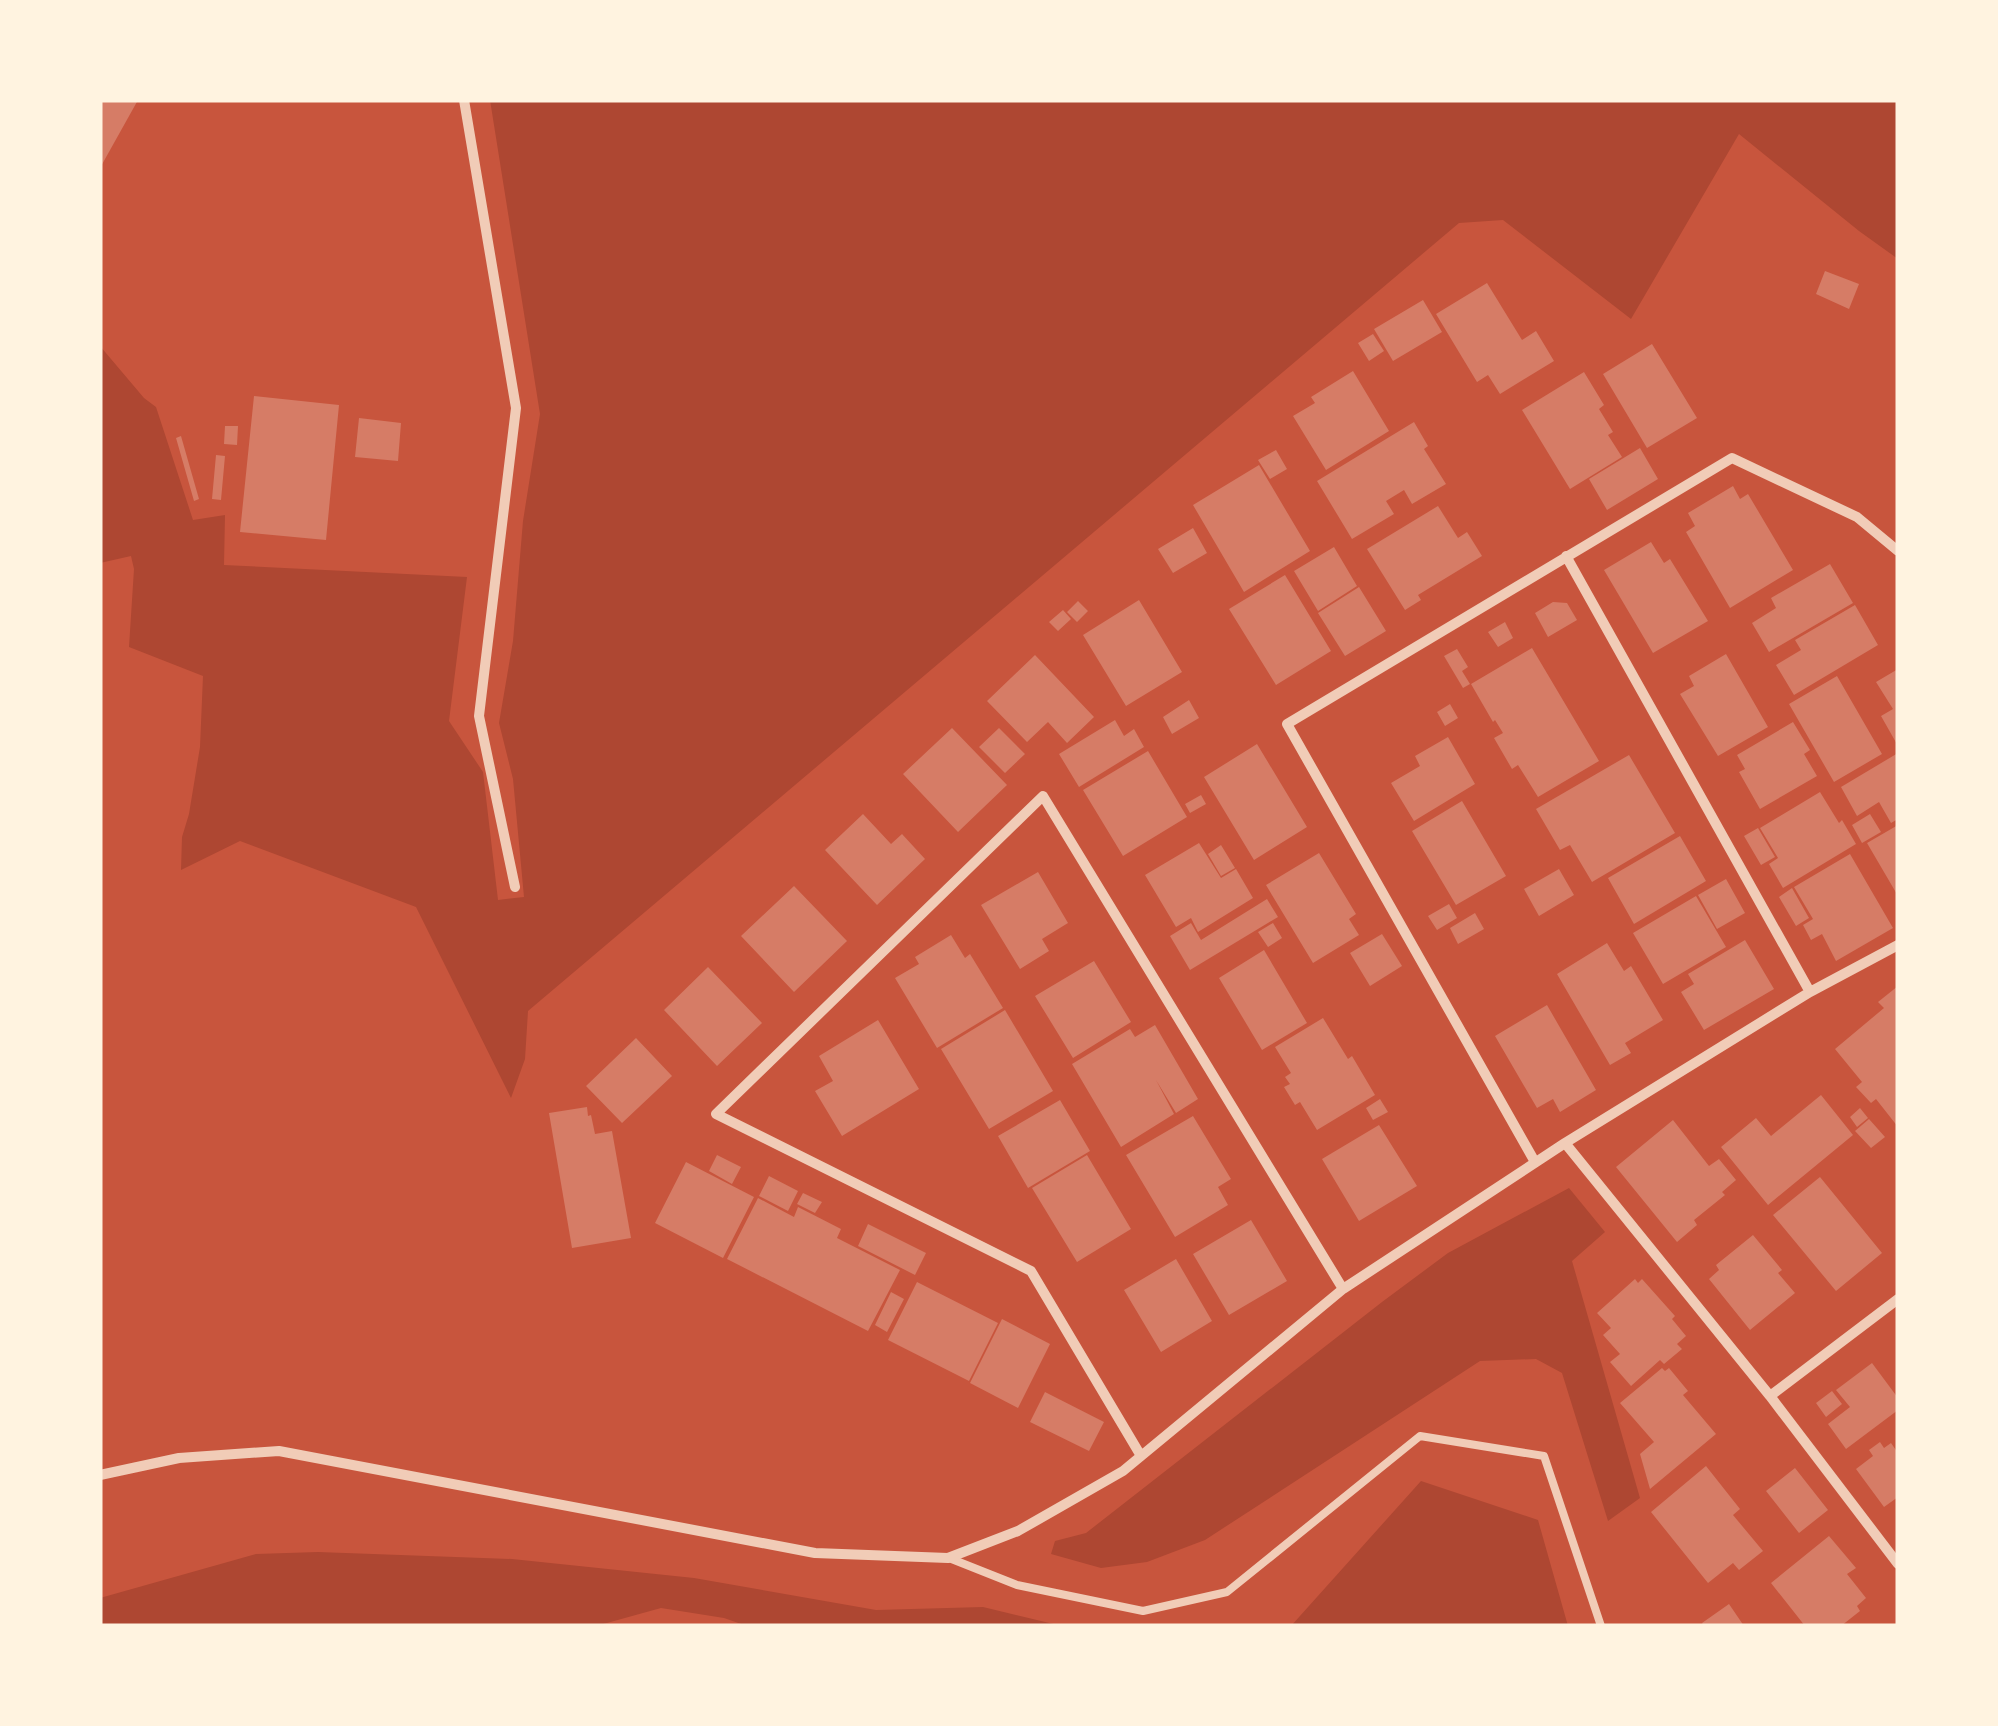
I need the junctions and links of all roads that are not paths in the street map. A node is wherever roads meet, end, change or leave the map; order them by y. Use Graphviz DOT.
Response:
graph roads {
  1 [pos="464,100"];
  2 [pos="1898,551"];
  3 [pos="1566,556"];
  4 [pos="514,887"];
  5 [pos="1898,945"];
  6 [pos="1810,992"];
  7 [pos="1565,1143"];
  8 [pos="1535,1162"];
  9 [pos="1342,1290"];
  10 [pos="1898,1299"];
  11 [pos="1770,1396"];
  12 [pos="1141,1456"];
  13 [pos="100,1474"];
  14 [pos="948,1558"];
  15 [pos="1898,1564"];
  16 [pos="1601,1626"];
  1 -- 4 [label="street"];
  2 -- 3 [label="street"];
  3 -- 6 [label="street"];
  3 -- 8 [label="street"];
  5 -- 6 [label="street"];
  6 -- 7 [label="street"];
  7 -- 8 [label="street"];
  7 -- 11 [label="street"];
  8 -- 9 [label="street"];
  9 -- 12 [label="street"];
  9 -- 12 [label="street"];
  10 -- 11 [label="street"];
  11 -- 15 [label="street"];
  12 -- 14 [label="street"];
  13 -- 14 [label="street"];
  14 -- 16 [label="lane"];
}
